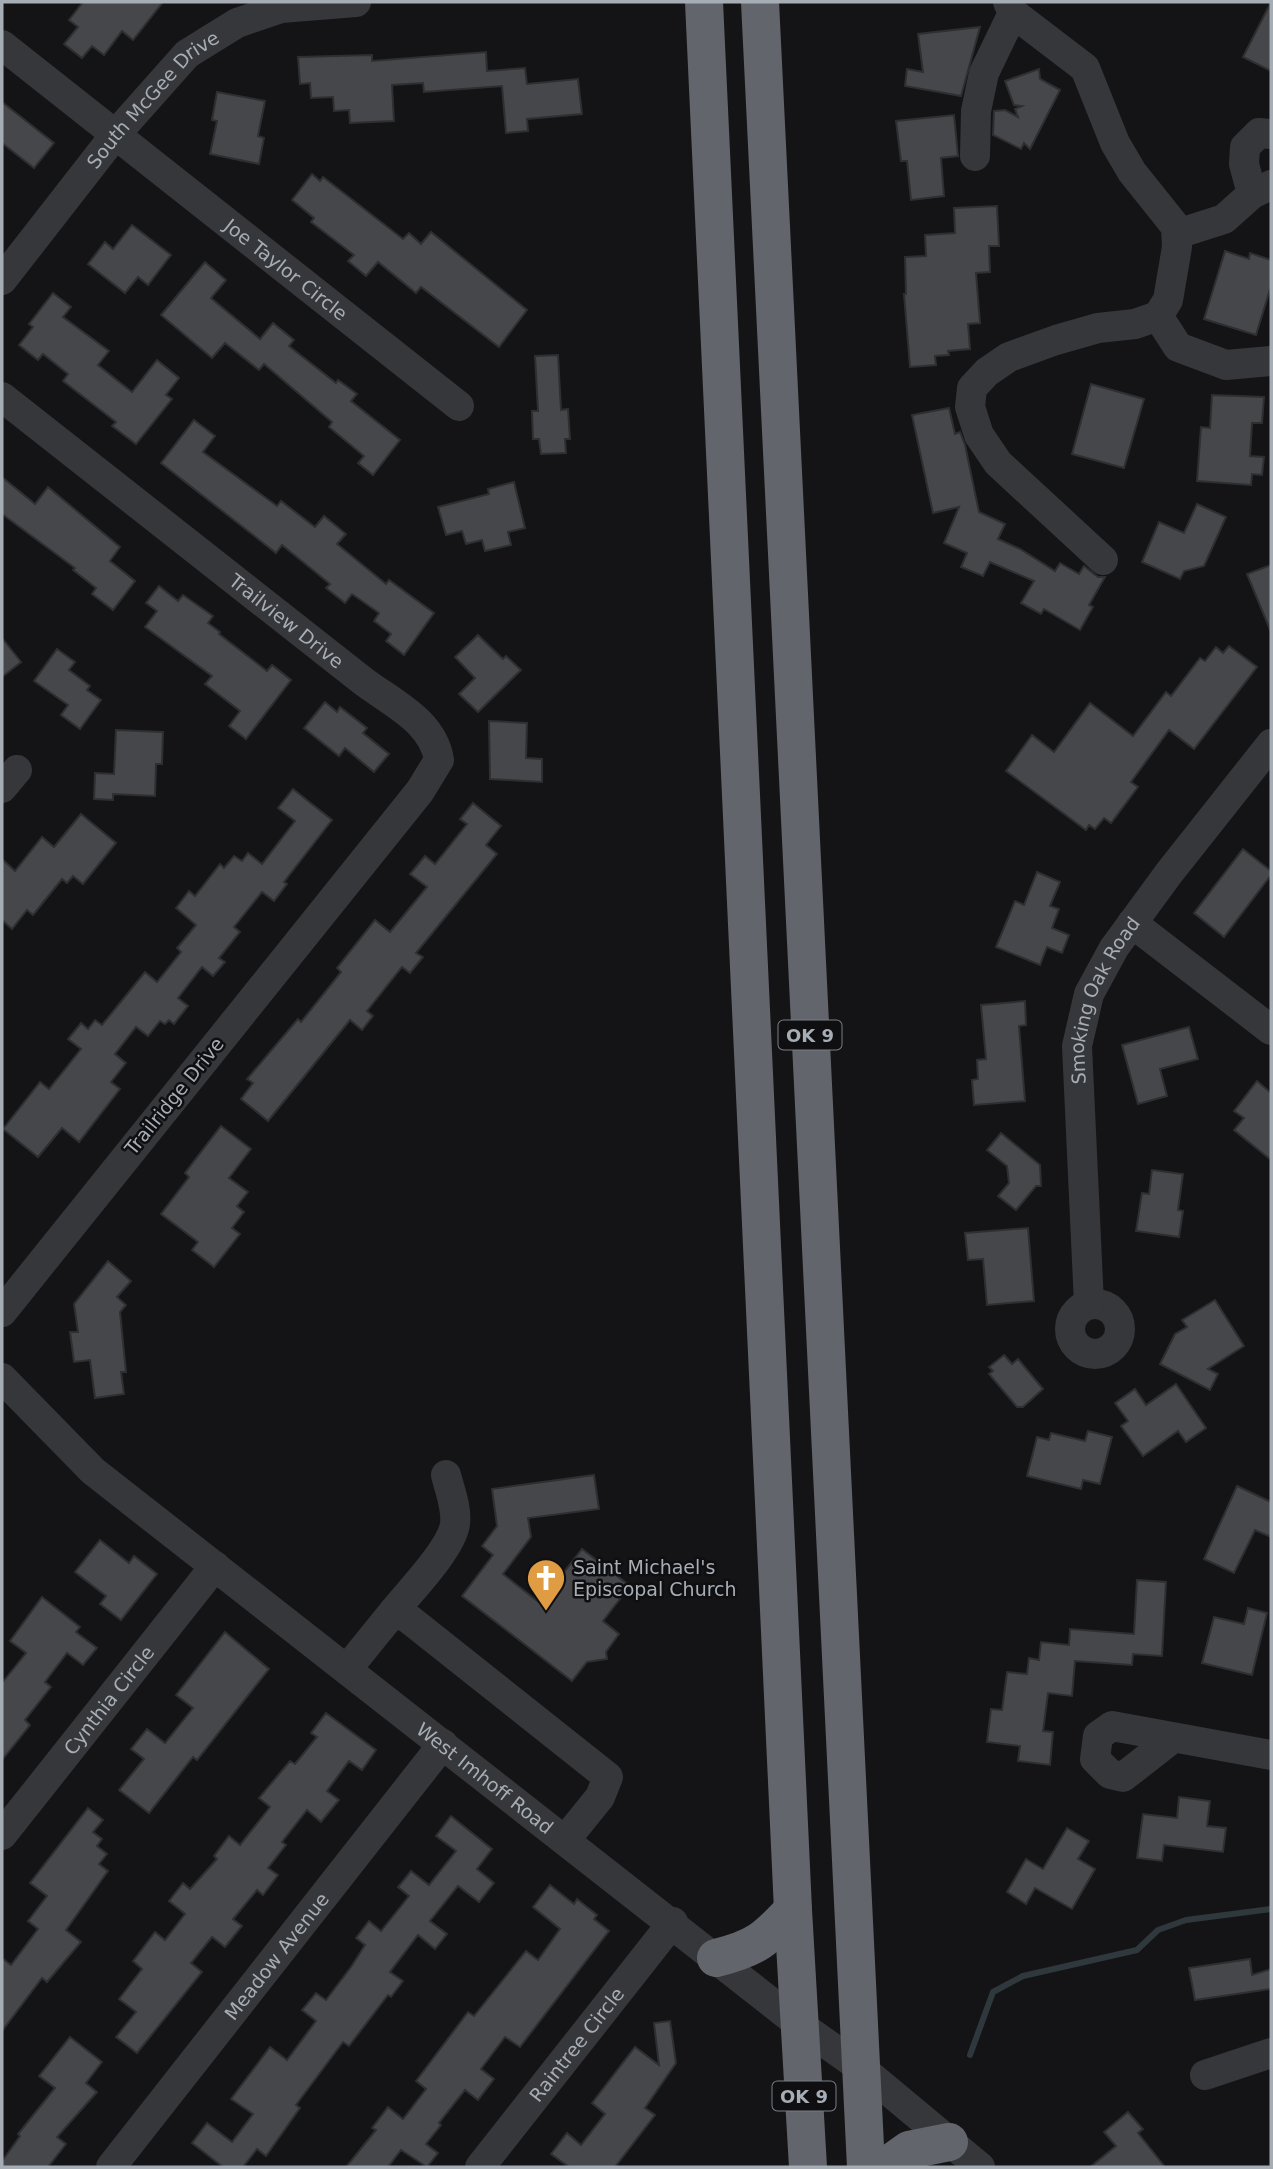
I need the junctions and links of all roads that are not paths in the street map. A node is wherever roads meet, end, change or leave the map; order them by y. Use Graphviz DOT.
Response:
graph roads {
  1 [pos="356,2"];
  2 [pos="704,2"];
  3 [pos="760,2"];
  4 [pos="1011,7"];
  5 [pos="2,45"];
  6 [pos="1271,134"];
  7 [pos="115,135"];
  8 [pos="975,156"];
  9 [pos="1262,190"];
  10 [pos="1177,234"];
  11 [pos="2,280"];
  12 [pos="1158,316"];
  13 [pos="1271,361"];
  14 [pos="2,397"];
  15 [pos="458,406"];
  16 [pos="1102,560"];
  17 [pos="1271,744"];
  18 [pos="346,880"];
  19 [pos="1132,923"];
  20 [pos="1271,1030"];
  21 [pos="1089,1304"];
  22 [pos="2,1312"];
  23 [pos="2,1378"];
  24 [pos="446,1475"];
  25 [pos="215,1566"];
  26 [pos="394,1611"];
  27 [pos="347,1669"];
  28 [pos="1173,1738"];
  29 [pos="443,1744"];
  30 [pos="1271,1755"];
  31 [pos="2,1835"];
  32 [pos="566,1839"];
  33 [pos="793,1910"];
  34 [pos="673,1922"];
  35 [pos="716,1958"];
  36 [pos="800,2025"];
  37 [pos="1271,2053"];
  38 [pos="861,2068"];
  39 [pos="1205,2075"];
  40 [pos="949,2142"];
  41 [pos="111,2167"];
  42 [pos="480,2167"];
  43 [pos="808,2167"];
  44 [pos="866,2167"];
  45 [pos="885,2167"];
  46 [pos="980,2167"];
  1 -- 7 [label="street, South McGee Drive"];
  2 -- 33 [label="highway, OK 9"];
  3 -- 38 [label="highway, OK 9"];
  4 -- 8 [label="street"];
  4 -- 10 [label="street"];
  5 -- 7 [label="street, Joe Taylor Circle"];
  6 -- 9 [label="street"];
  7 -- 11 [label="street, South McGee Drive"];
  7 -- 15 [label="street, Joe Taylor Circle"];
  9 -- 10 [label="street"];
  10 -- 12 [label="street"];
  12 -- 13 [label="street"];
  12 -- 16 [label="street"];
  14 -- 18 [label="street, Trailview Drive"];
  17 -- 19 [label="street, Smoking Oak Road"];
  18 -- 22 [label="street, Trailridge Drive"];
  19 -- 20 [label="street"];
  19 -- 21 [label="street, Smoking Oak Road"];
  23 -- 25 [label="street, West Imhoff Road"];
  24 -- 26 [label="street"];
  25 -- 27 [label="street, West Imhoff Road"];
  25 -- 31 [label="street, Cynthia Circle"];
  26 -- 27 [label="street"];
  26 -- 32 [label="street"];
  27 -- 29 [label="street, West Imhoff Road"];
  28 -- 30 [label="street"];
  29 -- 32 [label="street, West Imhoff Road"];
  29 -- 41 [label="street, Meadow Avenue"];
  32 -- 34 [label="street, West Imhoff Road"];
  33 -- 35 [label="highway"];
  33 -- 36 [label="highway, OK 9"];
  34 -- 35 [label="street, West Imhoff Road"];
  34 -- 42 [label="street, Raintree Circle"];
  35 -- 36 [label="street, West Imhoff Road"];
  36 -- 38 [label="street, West Imhoff Road"];
  36 -- 43 [label="highway, OK 9"];
  37 -- 39 [label="street"];
  38 -- 40 [label="street, West Imhoff Road"];
  38 -- 44 [label="highway, OK 9"];
  40 -- 45 [label="highway"];
  40 -- 46 [label="street, West Imhoff Road"];
}
